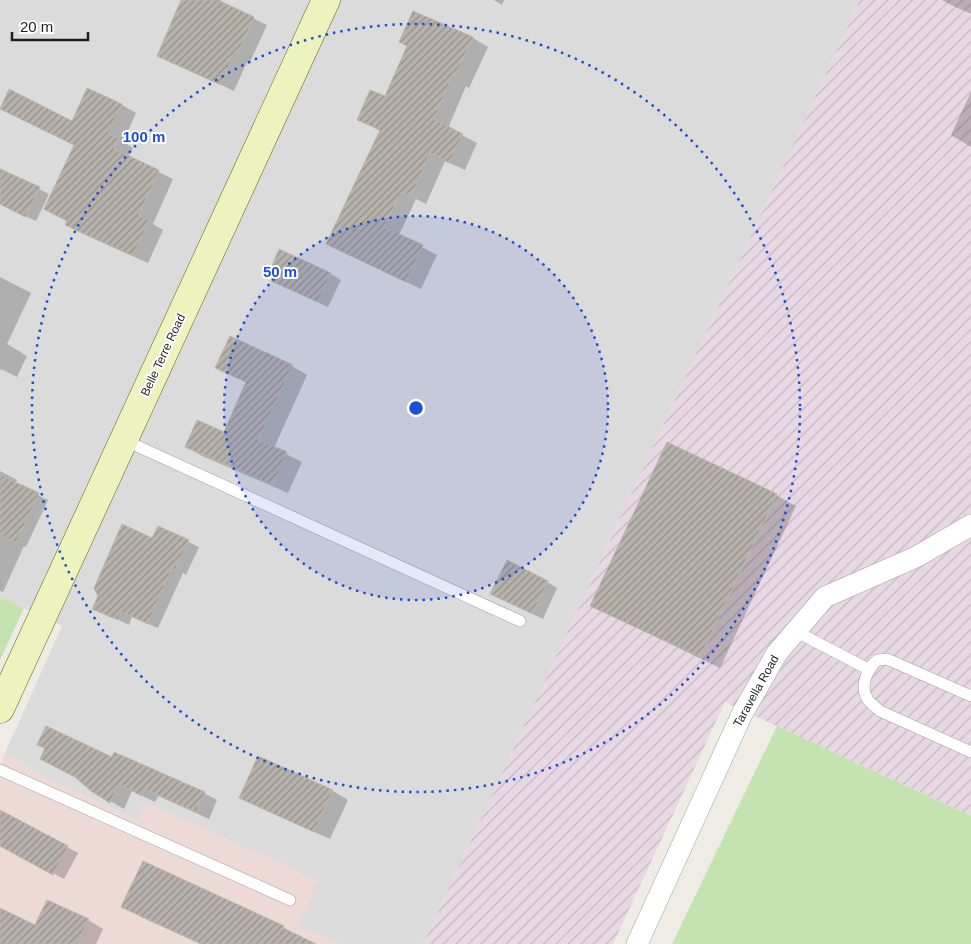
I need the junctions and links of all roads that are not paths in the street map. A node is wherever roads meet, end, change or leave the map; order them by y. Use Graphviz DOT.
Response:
graph roads {
  1 [pos="326,0"];
  2 [pos="124,440"];
  3 [pos="971,525"];
  4 [pos="520,621"];
  5 [pos="797,632"];
  6 [pos="868,669"];
  7 [pos="971,696"];
  8 [pos="0,709"];
  9 [pos="971,752"];
  10 [pos="0,770"];
  11 [pos="290,900"];
  12 [pos="637,944"];
  1 -- 2 [label="street, Belle Terre Road"];
  2 -- 4 [label="lane"];
  2 -- 8 [label="street, Belle Terre Road"];
  3 -- 5 [label="street, Taravella Road"];
  5 -- 6 [label="lane"];
  5 -- 12 [label="street, Taravella Road"];
  6 -- 7 [label="lane"];
  6 -- 9 [label="lane"];
  10 -- 11 [label="lane"];
}
